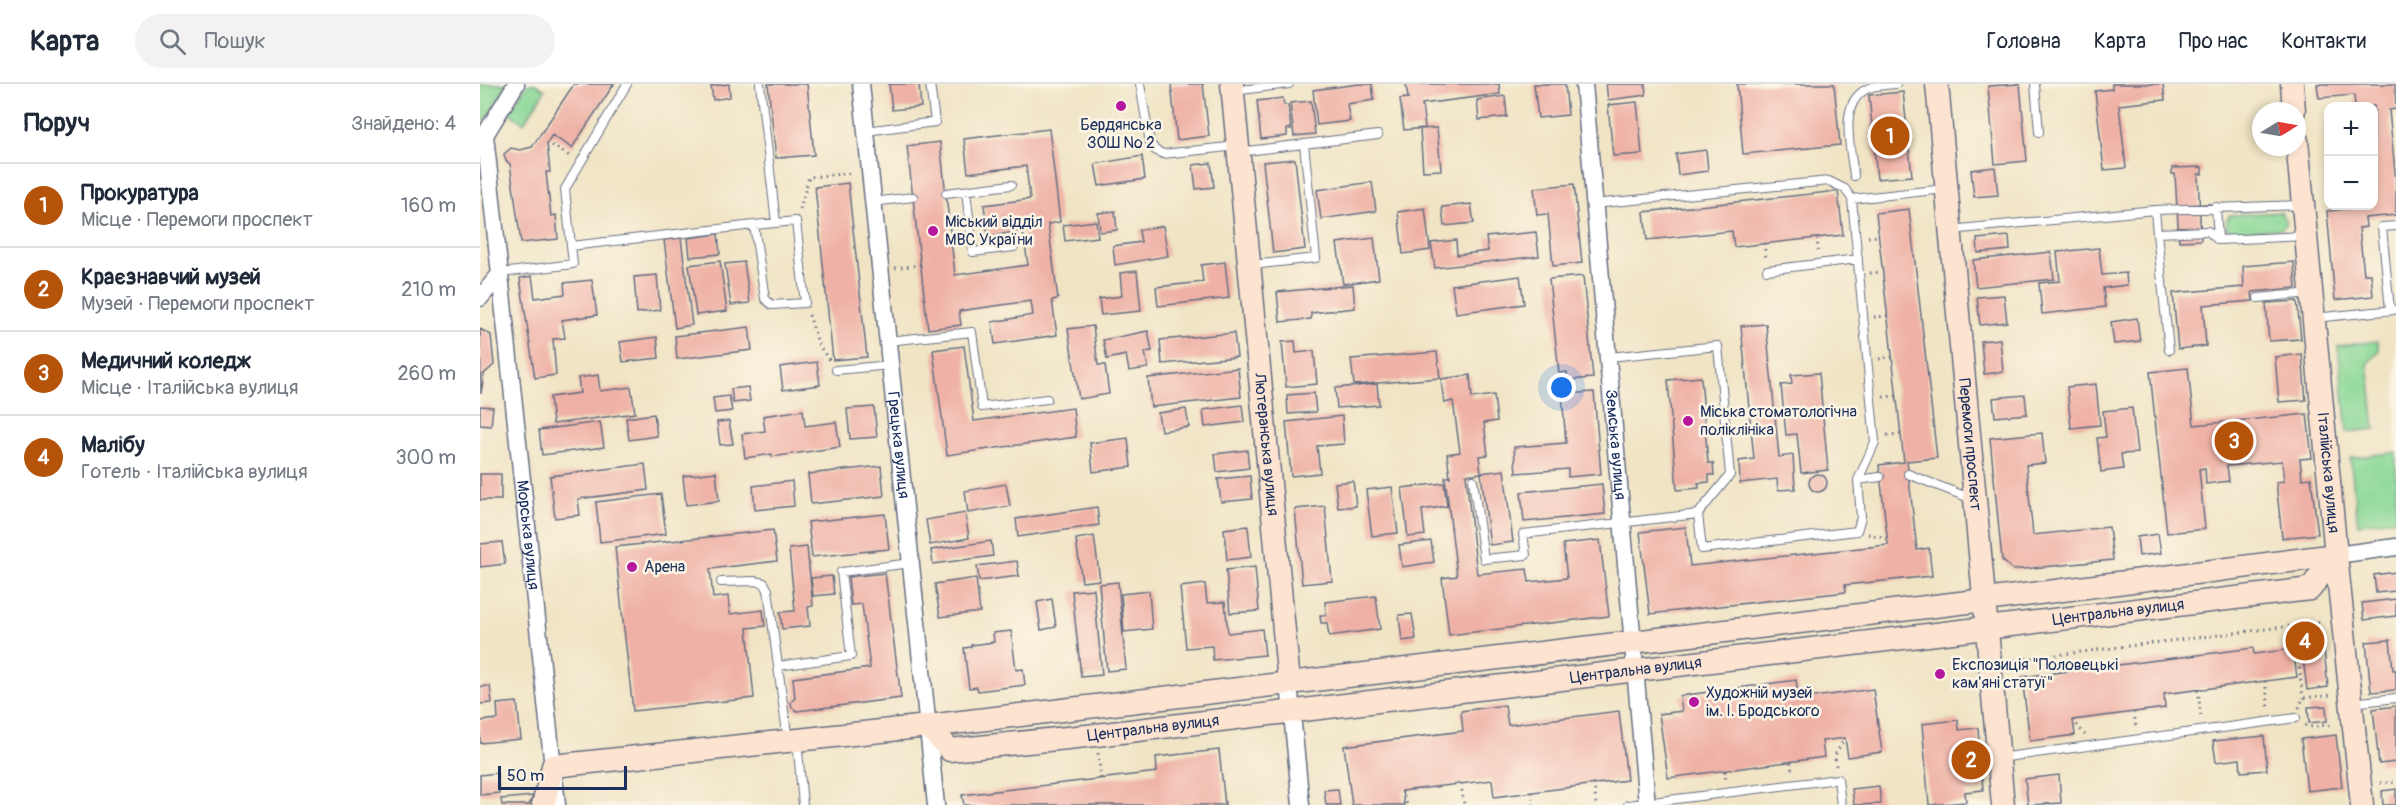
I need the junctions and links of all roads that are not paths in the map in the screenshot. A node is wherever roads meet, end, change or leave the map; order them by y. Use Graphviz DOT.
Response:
graph roads {
  1 [pos="516,84"];
  2 [pos="627,84"];
  3 [pos="760,84"];
  4 [pos="861,84"];
  5 [pos="930,84"];
  6 [pos="1140,84"];
  7 [pos="1289,84"];
  8 [pos="1584,84"];
  9 [pos="1896,84"];
  10 [pos="1937,84"];
  11 [pos="2035,84"];
  12 [pos="2292,84"];
  13 [pos="1232,87"];
  14 [pos="2293,102"];
  15 [pos="866,131"];
  16 [pos="2039,132"];
  17 [pos="1378,135"];
  18 [pos="1304,144"];
  19 [pos="1238,149"];
  20 [pos="2298,156"];
  21 [pos="1854,176"];
  22 [pos="1011,185"];
  23 [pos="1945,189"];
  24 [pos="966,191"];
  25 [pos="946,193"];
  26 [pos="912,197"];
  27 [pos="1852,199"];
  28 [pos="873,202"];
  29 [pos="1593,204"];
  30 [pos="2303,204"];
  31 [pos="2216,207"];
  32 [pos="2155,210"];
  33 [pos="776,223"];
  34 [pos="754,225"];
  35 [pos="2396,226"];
  36 [pos="1949,230"];
  37 [pos="2157,233"];
  38 [pos="2306,236"];
  39 [pos="2218,240"];
  40 [pos="571,246"];
  41 [pos="1014,247"];
  42 [pos="1858,259"];
  43 [pos="1249,265"];
  44 [pos="500,269"];
  45 [pos="1767,270"];
  46 [pos="2311,293"];
  47 [pos="480,298"];
  48 [pos="2258,298"];
  49 [pos="2393,310"];
  50 [pos="2314,318"];
  51 [pos="888,341"];
  52 [pos="2169,350"];
  53 [pos="1609,357"];
  54 [pos="891,365"];
  55 [pos="836,370"];
  56 [pos="1047,399"];
  57 [pos="1908,474"];
  58 [pos="1880,477"];
  59 [pos="1473,480"];
  60 [pos="1858,480"];
  61 [pos="1975,500"];
  62 [pos="1698,513"];
  63 [pos="1622,522"];
  64 [pos="2396,547"];
  65 [pos="2336,555"];
  66 [pos="911,563"];
  67 [pos="721,582"];
  68 [pos="1984,600"];
  69 [pos="1987,627"];
  70 [pos="1633,641"];
  71 [pos="778,666"];
  72 [pos="1636,669"];
  73 [pos="1288,683"];
  74 [pos="2396,698"];
  75 [pos="2352,706"];
  76 [pos="1291,710"];
  77 [pos="2296,718"];
  78 [pos="928,726"];
  79 [pos="793,740"];
  80 [pos="1999,758"];
  81 [pos="553,766"];
  82 [pos="1647,804"];
  83 [pos="543,805"];
  84 [pos="557,805"];
  85 [pos="803,805"];
  86 [pos="936,805"];
  87 [pos="1301,805"];
  88 [pos="1628,805"];
  89 [pos="1841,805"];
  90 [pos="2003,805"];
  91 [pos="2362,805"];
  1 -- 44 [label="street, Морська вулиця"];
  2 -- 40 [label="lane"];
  3 -- 33 [label="lane"];
  4 -- 15 [label="street, Грецька вулиця"];
  5 -- 15 [label="lane"];
  6 -- 19 [label="lane"];
  7 -- 13 [label="lane"];
  8 -- 29 [label="street, Земська вулиця"];
  9 -- 21 [label="lane"];
  10 -- 23 [label="main road, Перемоги проспект"];
  11 -- 16 [label="lane"];
  12 -- 14 [label="main road"];
  13 -- 19 [label="main road, Лютеранська вулиця"];
  15 -- 28 [label="street, Грецька вулиця"];
  17 -- 18 [label="lane"];
  18 -- 19 [label="lane"];
  18 -- 43 [label="lane"];
  19 -- 43 [label="main road, Лютеранська вулиця"];
  20 -- 30 [label="main road, Італійська вулиця"];
  22 -- 24 [label="lane"];
  23 -- 27 [label="lane"];
  23 -- 36 [label="main road, Перемоги проспект"];
  24 -- 25 [label="lane"];
  24 -- 41 [label="lane"];
  26 -- 28 [label="lane"];
  27 -- 29 [label="lane"];
  27 -- 42 [label="lane"];
  28 -- 51 [label="street, Грецька вулиця"];
  29 -- 53 [label="street, Земська вулиця"];
  30 -- 31 [label="lane"];
  30 -- 38 [label="main road, Італійська вулиця"];
  31 -- 32 [label="lane"];
  31 -- 39 [label="lane"];
  32 -- 36 [label="lane"];
  32 -- 37 [label="lane"];
  33 -- 34 [label="lane"];
  33 -- 34 [label="lane"];
  34 -- 40 [label="lane"];
  35 -- 49 [label="lane"];
  36 -- 61 [label="main road, Перемоги проспект"];
  37 -- 39 [label="lane"];
  37 -- 52 [label="lane"];
  38 -- 39 [label="lane"];
  38 -- 46 [label="main road, Італійська вулиця"];
  40 -- 44 [label="lane"];
  42 -- 45 [label="lane"];
  42 -- 60 [label="lane"];
  43 -- 73 [label="main road, Лютеранська вулиця"];
  44 -- 47 [label="street"];
  44 -- 81 [label="street, Морська вулиця"];
  46 -- 48 [label="lane"];
  46 -- 50 [label="main road, Італійська вулиця"];
  49 -- 50 [label="lane"];
  50 -- 65 [label="main road, Італійська вулиця"];
  51 -- 54 [label="street, Грецька вулиця"];
  51 -- 56 [label="lane"];
  53 -- 62 [label="lane"];
  53 -- 63 [label="street, Земська вулиця"];
  54 -- 55 [label="lane"];
  54 -- 66 [label="street, Грецька вулиця"];
  57 -- 61 [label="lane"];
  58 -- 60 [label="lane"];
  59 -- 63 [label="lane"];
  60 -- 62 [label="lane"];
  61 -- 68 [label="main road, Перемоги проспект"];
  62 -- 63 [label="lane"];
  63 -- 70 [label="street, Земська вулиця"];
  64 -- 65 [label="street, Центральна вулиця"];
  65 -- 68 [label="main road, Центральна вулиця"];
  65 -- 69 [label="main road, Центральна вулиця"];
  65 -- 75 [label="main road, Італійська вулиця"];
  66 -- 71 [label="lane"];
  66 -- 78 [label="street, Грецька вулиця"];
  67 -- 71 [label="lane"];
  68 -- 69 [label="main road, Перемоги проспект"];
  68 -- 70 [label="main road, Центральна вулиця"];
  69 -- 72 [label="main road, Центральна вулиця"];
  69 -- 80 [label="main road, Перемоги проспект"];
  70 -- 72 [label="street, Земська вулиця"];
  70 -- 73 [label="main road, Центральна вулиця"];
  71 -- 79 [label="lane"];
  72 -- 76 [label="main road, Центральна вулиця"];
  72 -- 82 [label="street, Земська вулиця"];
  73 -- 76 [label="street, Лютеранська вулиця"];
  73 -- 78 [label="main road, Центральна вулиця"];
  74 -- 75 [label="lane"];
  75 -- 91 [label="main road, Італійська вулиця"];
  76 -- 78 [label="main road, Центральна вулиця"];
  76 -- 87 [label="street, Лютеранська вулиця"];
  77 -- 80 [label="lane"];
  78 -- 79 [label="main road, Центральна вулиця"];
  78 -- 86 [label="street, Грецька вулиця"];
  79 -- 81 [label="main road, Центральна вулиця"];
  79 -- 85 [label="lane"];
  80 -- 90 [label="main road, Перемоги проспект"];
  81 -- 83 [label="main road"];
  81 -- 84 [label="street, Морська вулиця"];
  82 -- 88 [label="lane"];
  82 -- 89 [label="lane"];
}
